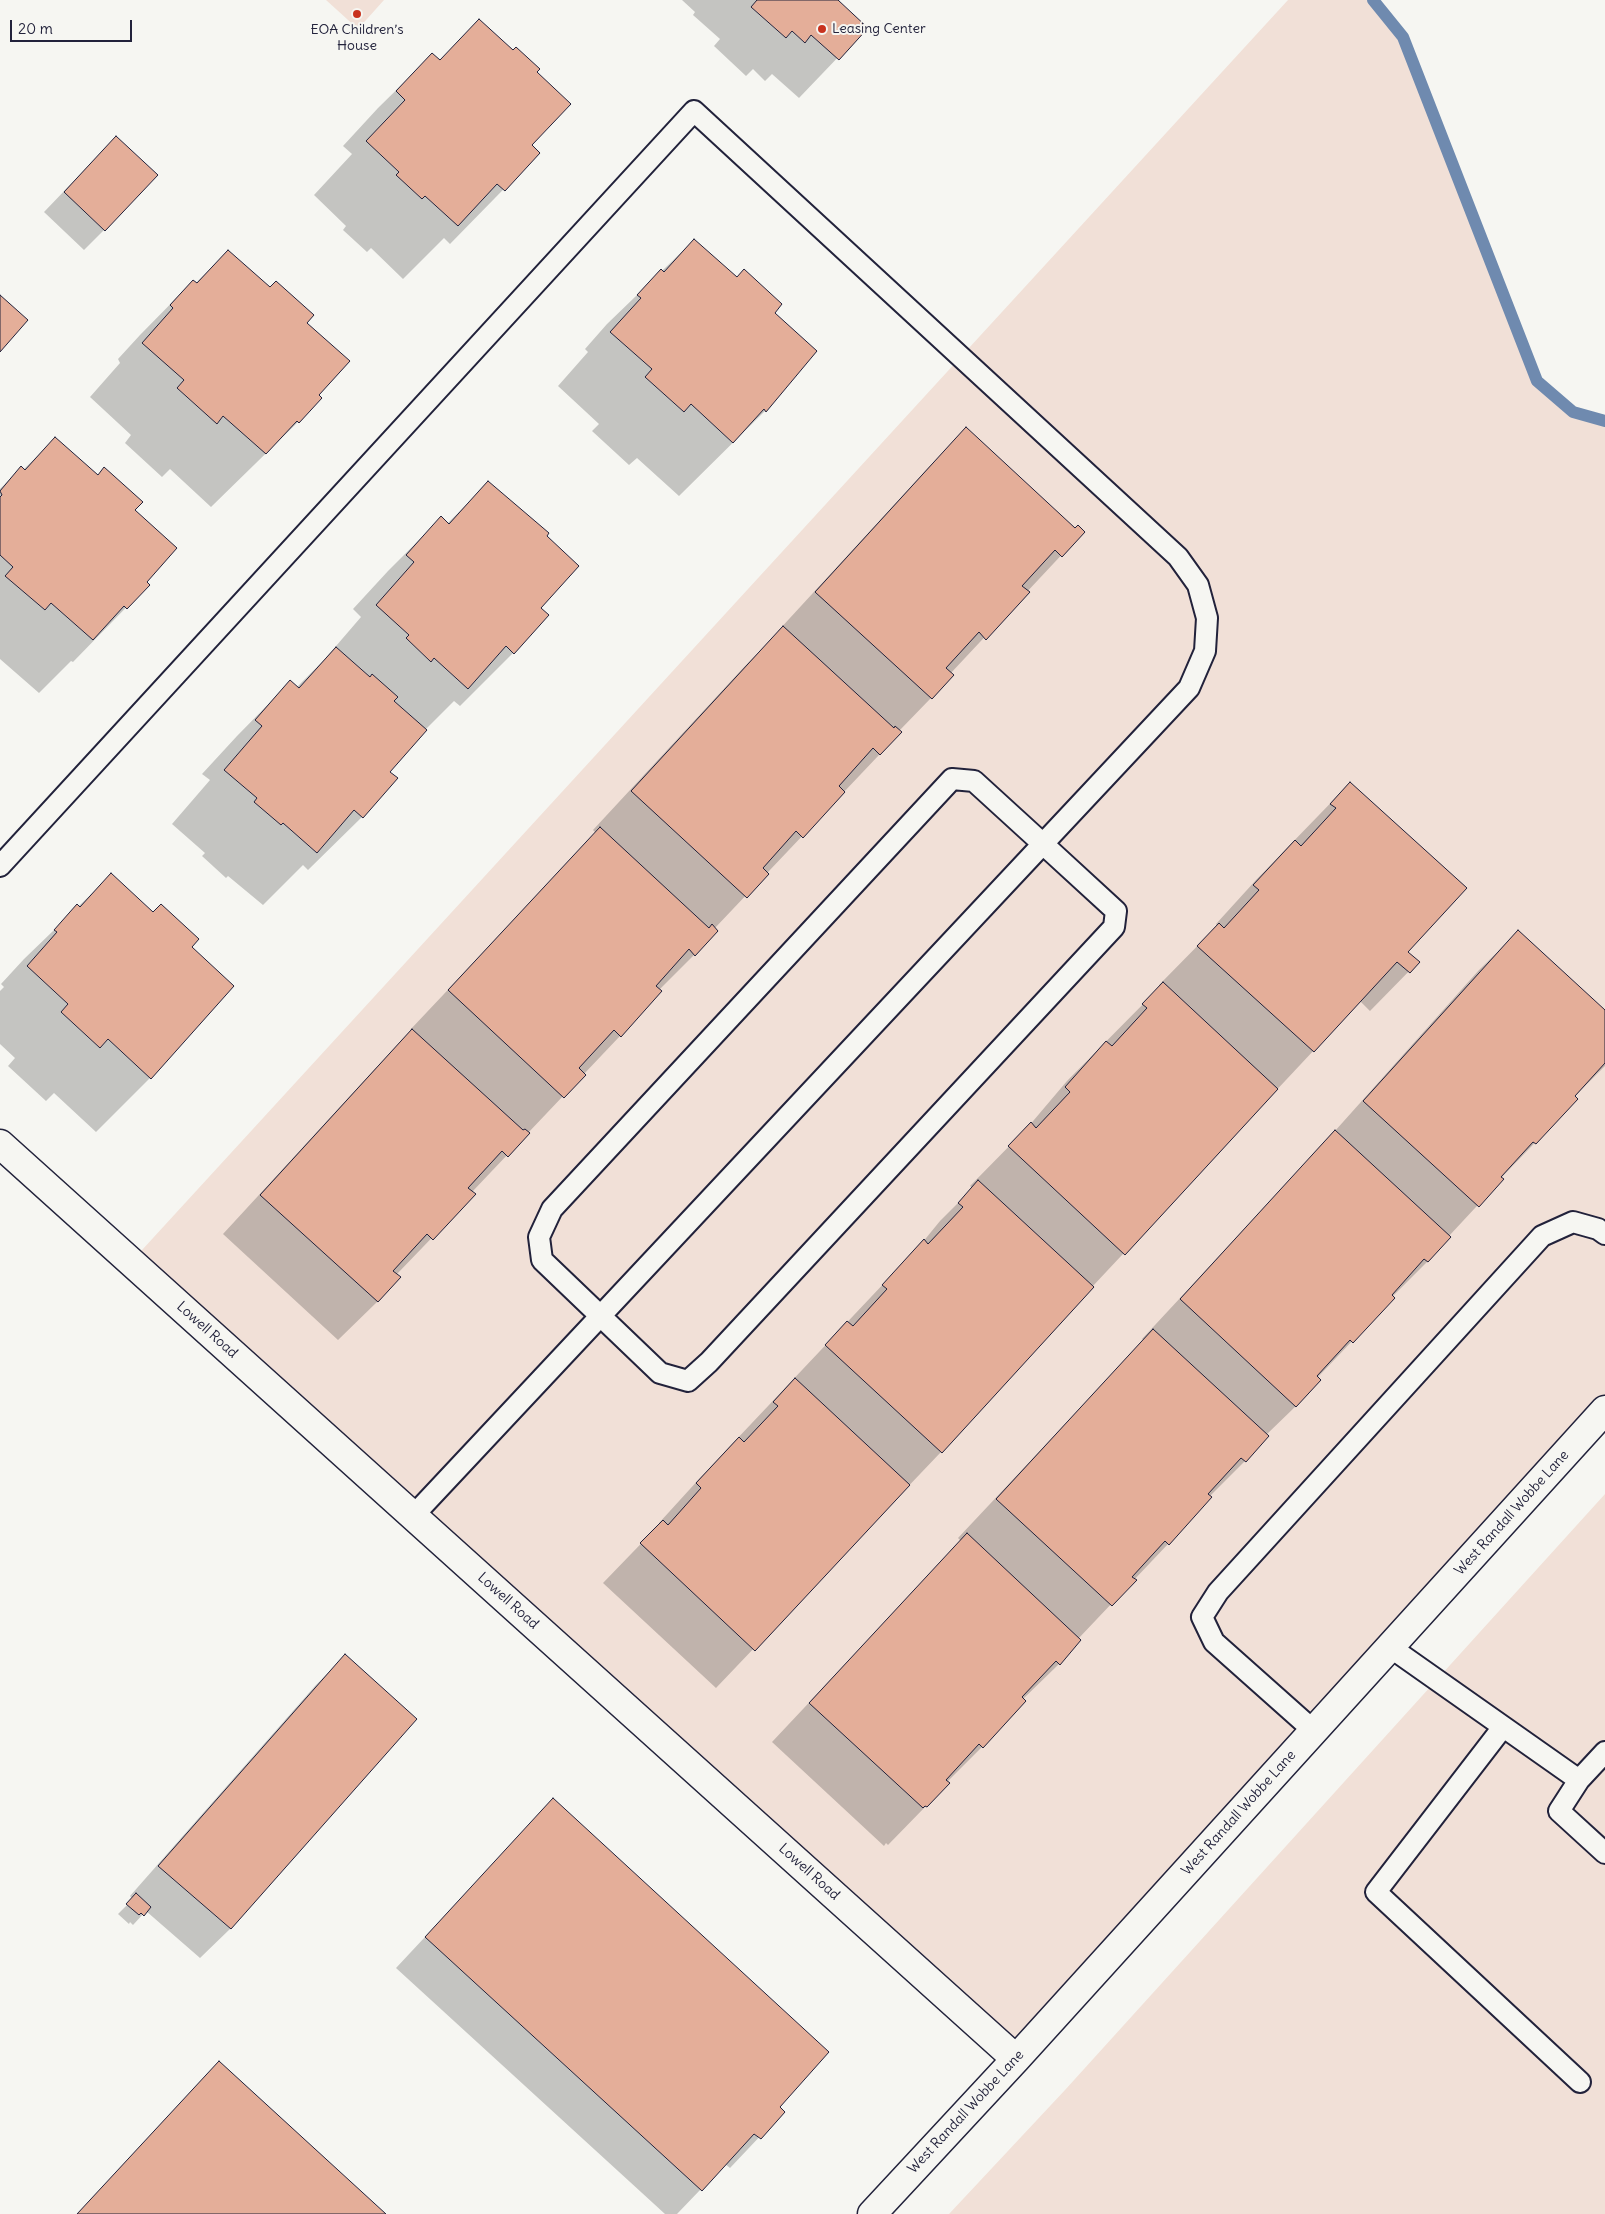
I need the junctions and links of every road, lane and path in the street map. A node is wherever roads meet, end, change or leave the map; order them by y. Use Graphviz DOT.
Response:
graph roads {
  1 [pos="1043,844"];
  2 [pos="0,866"];
  3 [pos="0,1144"];
  4 [pos="1605,1234"];
  5 [pos="602,1315"];
  6 [pos="1605,1410"];
  7 [pos="414,1516"];
  8 [pos="1390,1647"];
  9 [pos="1503,1726"];
  10 [pos="1314,1731"];
  11 [pos="1605,1752"];
  12 [pos="1579,1780"];
  13 [pos="1605,1853"];
  14 [pos="1016,2058"];
  15 [pos="1580,2082"];
  16 [pos="872,2214"];
  1 -- 2 [label="lane"];
  1 -- 5 [label="lane"];
  1 -- 5 [label="lane"];
  1 -- 5 [label="lane"];
  3 -- 7 [label="street, Lowell Road"];
  4 -- 10 [label="lane"];
  5 -- 7 [label="lane"];
  6 -- 8 [label="street, West Randall Wobbe Lane"];
  7 -- 14 [label="street, Lowell Road"];
  8 -- 9 [label="lane"];
  8 -- 10 [label="street, West Randall Wobbe Lane"];
  9 -- 12 [label="lane"];
  9 -- 15 [label="lane"];
  10 -- 14 [label="street, West Randall Wobbe Lane"];
  11 -- 12 [label="lane"];
  12 -- 13 [label="lane"];
  14 -- 16 [label="street, West Randall Wobbe Lane"];
}
